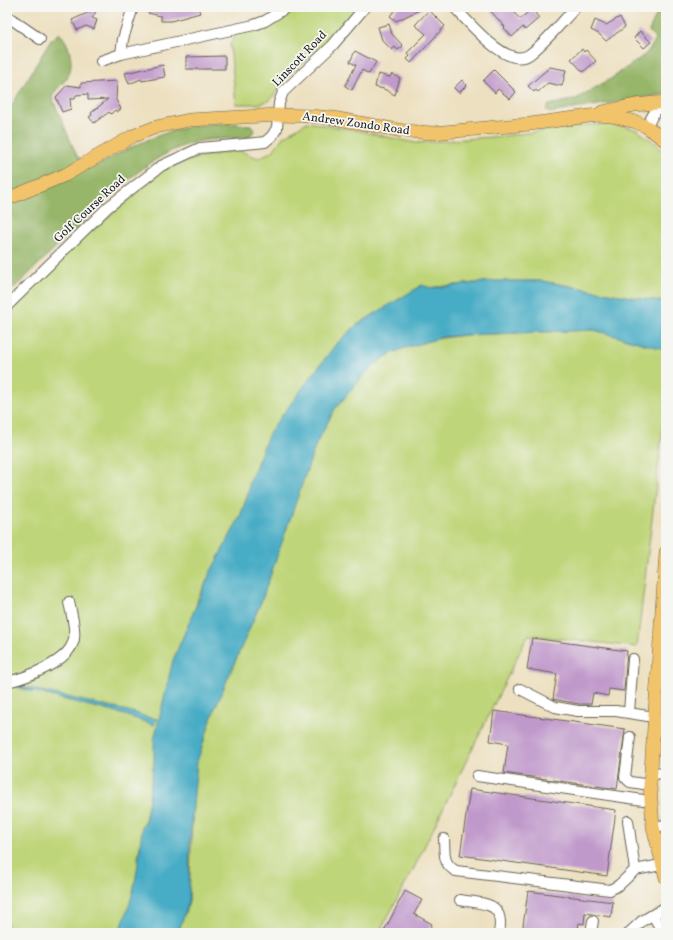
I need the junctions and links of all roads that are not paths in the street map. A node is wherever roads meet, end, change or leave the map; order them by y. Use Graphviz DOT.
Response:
graph roads {
  1 [pos="133,7"];
  2 [pos="287,7"];
  3 [pos="366,7"];
  4 [pos="454,7"];
  5 [pos="576,7"];
  6 [pos="7,16"];
  7 [pos="40,39"];
  8 [pos="120,54"];
  9 [pos="101,61"];
  10 [pos="666,102"];
  11 [pos="278,115"];
  12 [pos="597,115"];
  13 [pos="647,127"];
  14 [pos="666,141"];
  15 [pos="7,199"];
  16 [pos="7,306"];
  17 [pos="666,552"];
  18 [pos="665,573"];
  19 [pos="69,602"];
  20 [pos="634,660"];
  21 [pos="7,682"];
  22 [pos="520,689"];
  23 [pos="630,712"];
  24 [pos="654,717"];
  25 [pos="630,737"];
  26 [pos="666,774"];
  27 [pos="477,776"];
  28 [pos="650,779"];
  29 [pos="650,801"];
  30 [pos="628,821"];
  31 [pos="660,826"];
  32 [pos="444,839"];
  33 [pos="661,841"];
  34 [pos="661,865"];
  35 [pos="635,870"];
  36 [pos="666,878"];
  37 [pos="460,900"];
  38 [pos="666,906"];
  39 [pos="653,915"];
  40 [pos="593,921"];
  41 [pos="499,933"];
  42 [pos="591,933"];
  43 [pos="629,933"];
  44 [pos="663,933"];
  1 -- 8 [label="street"];
  2 -- 8 [label="street"];
  3 -- 11 [label="street, Linscott Road"];
  4 -- 5 [label="street"];
  6 -- 7 [label="street"];
  8 -- 9 [label="street"];
  10 -- 12 [label="main road"];
  10 -- 13 [label="street"];
  11 -- 12 [label="main road, Andrew Zondo Road"];
  11 -- 15 [label="main road, Andrew Zondo Road"];
  11 -- 16 [label="street, Golf Course Road"];
  12 -- 13 [label="main road, Andrew Zondo Road"];
  13 -- 14 [label="main road, Andrew Zondo Road"];
  17 -- 18 [label="main road"];
  18 -- 24 [label="main road"];
  19 -- 21 [label="street"];
  20 -- 23 [label="street"];
  22 -- 23 [label="street"];
  23 -- 24 [label="street"];
  24 -- 28 [label="main road"];
  25 -- 28 [label="street"];
  26 -- 28 [label="street"];
  27 -- 29 [label="street"];
  28 -- 29 [label="main road"];
  29 -- 31 [label="main road"];
  30 -- 35 [label="street"];
  31 -- 33 [label="main road"];
  32 -- 35 [label="street"];
  33 -- 34 [label="main road"];
  34 -- 35 [label="street"];
  34 -- 36 [label="main road"];
  37 -- 41 [label="street"];
  38 -- 39 [label="street"];
  39 -- 43 [label="street"];
  39 -- 44 [label="street"];
  40 -- 42 [label="street"];
}
